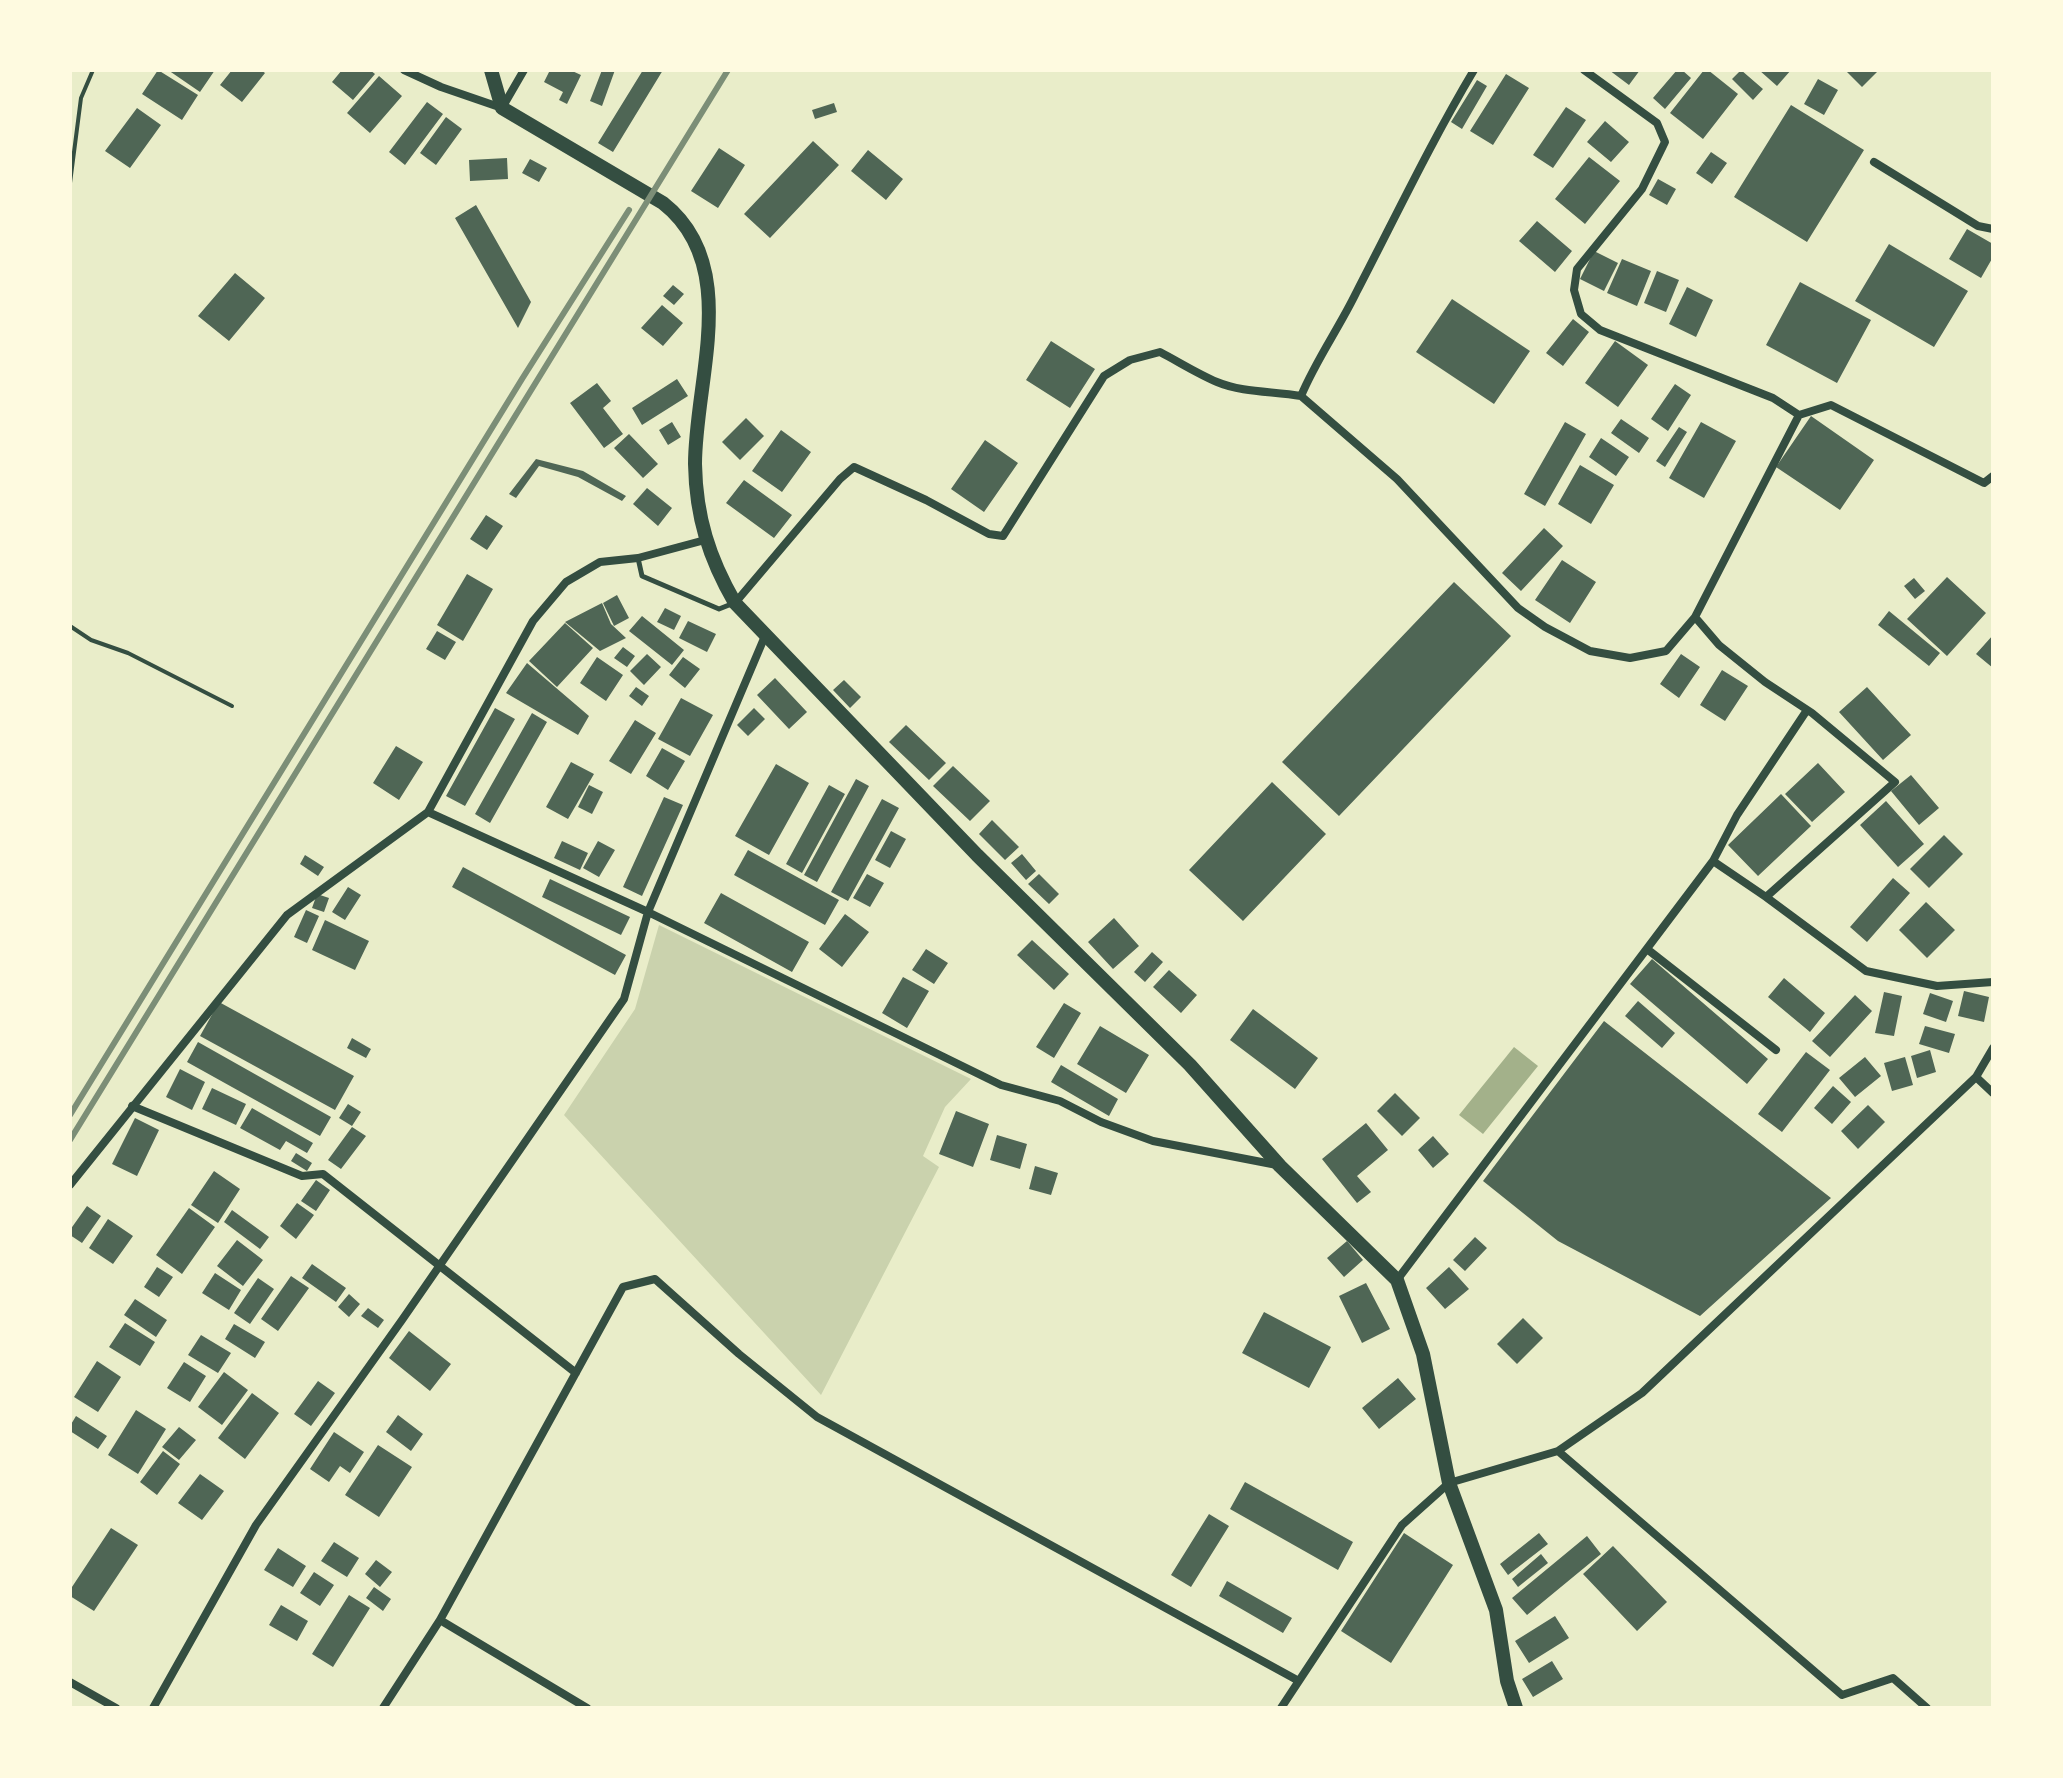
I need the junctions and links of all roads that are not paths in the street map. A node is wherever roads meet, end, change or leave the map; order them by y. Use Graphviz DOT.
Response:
graph roads {
  1 [pos="404,70"];
  2 [pos="491,70"];
  3 [pos="524,70"];
  4 [pos="1474,70"];
  5 [pos="1584,70"];
  6 [pos="502,108"];
  7 [pos="1874,162"];
  8 [pos="1993,229"];
  9 [pos="1301,396"];
  10 [pos="1799,415"];
  11 [pos="1993,476"];
  12 [pos="705,540"];
  13 [pos="638,558"];
  14 [pos="735,603"];
  15 [pos="1695,617"];
  16 [pos="765,636"];
  17 [pos="1807,710"];
  18 [pos="428,812"];
  19 [pos="1713,861"];
  20 [pos="1766,897"];
  21 [pos="648,912"];
  22 [pos="1647,949"];
  23 [pos="1993,982"];
  24 [pos="1993,1048"];
  25 [pos="1776,1050"];
  26 [pos="1976,1077"];
  27 [pos="1993,1093"];
  28 [pos="132,1106"];
  29 [pos="1280,1166"];
  30 [pos="71,1181"];
  31 [pos="439,1266"];
  32 [pos="1397,1280"];
  33 [pos="576,1373"];
  34 [pos="1558,1451"];
  35 [pos="1449,1483"];
  36 [pos="440,1620"];
  37 [pos="1297,1680"];
  38 [pos="70,1682"];
  39 [pos="116,1708"];
  40 [pos="153,1708"];
  41 [pos="383,1708"];
  42 [pos="587,1708"];
  43 [pos="1281,1708"];
  44 [pos="1516,1708"];
  45 [pos="1927,1708"];
  1 -- 6 [label="street"];
  2 -- 6 [label="main road"];
  3 -- 6 [label="street"];
  4 -- 9 [label="street"];
  5 -- 10 [label="street"];
  6 -- 12 [label="main road"];
  7 -- 8 [label="street"];
  9 -- 14 [label="street"];
  9 -- 15 [label="street"];
  10 -- 11 [label="street"];
  10 -- 15 [label="street"];
  12 -- 13 [label="street"];
  12 -- 14 [label="main road"];
  13 -- 14 [label="lane"];
  13 -- 18 [label="street"];
  14 -- 16 [label="main road"];
  15 -- 17 [label="street"];
  16 -- 21 [label="street"];
  16 -- 29 [label="main road"];
  17 -- 19 [label="street"];
  17 -- 20 [label="street"];
  18 -- 21 [label="street"];
  18 -- 28 [label="street"];
  19 -- 20 [label="street"];
  19 -- 22 [label="street"];
  20 -- 23 [label="street"];
  21 -- 29 [label="street"];
  21 -- 31 [label="street"];
  22 -- 25 [label="street"];
  22 -- 32 [label="street"];
  24 -- 26 [label="street"];
  26 -- 27 [label="street"];
  26 -- 34 [label="street"];
  28 -- 30 [label="street"];
  28 -- 31 [label="street"];
  29 -- 32 [label="main road"];
  31 -- 33 [label="street"];
  31 -- 40 [label="street"];
  32 -- 35 [label="main road"];
  33 -- 36 [label="street"];
  33 -- 37 [label="street"];
  34 -- 35 [label="street"];
  34 -- 45 [label="street"];
  35 -- 37 [label="street"];
  35 -- 44 [label="main road"];
  36 -- 41 [label="street"];
  36 -- 42 [label="street"];
  37 -- 43 [label="street"];
  38 -- 39 [label="street"];
}
